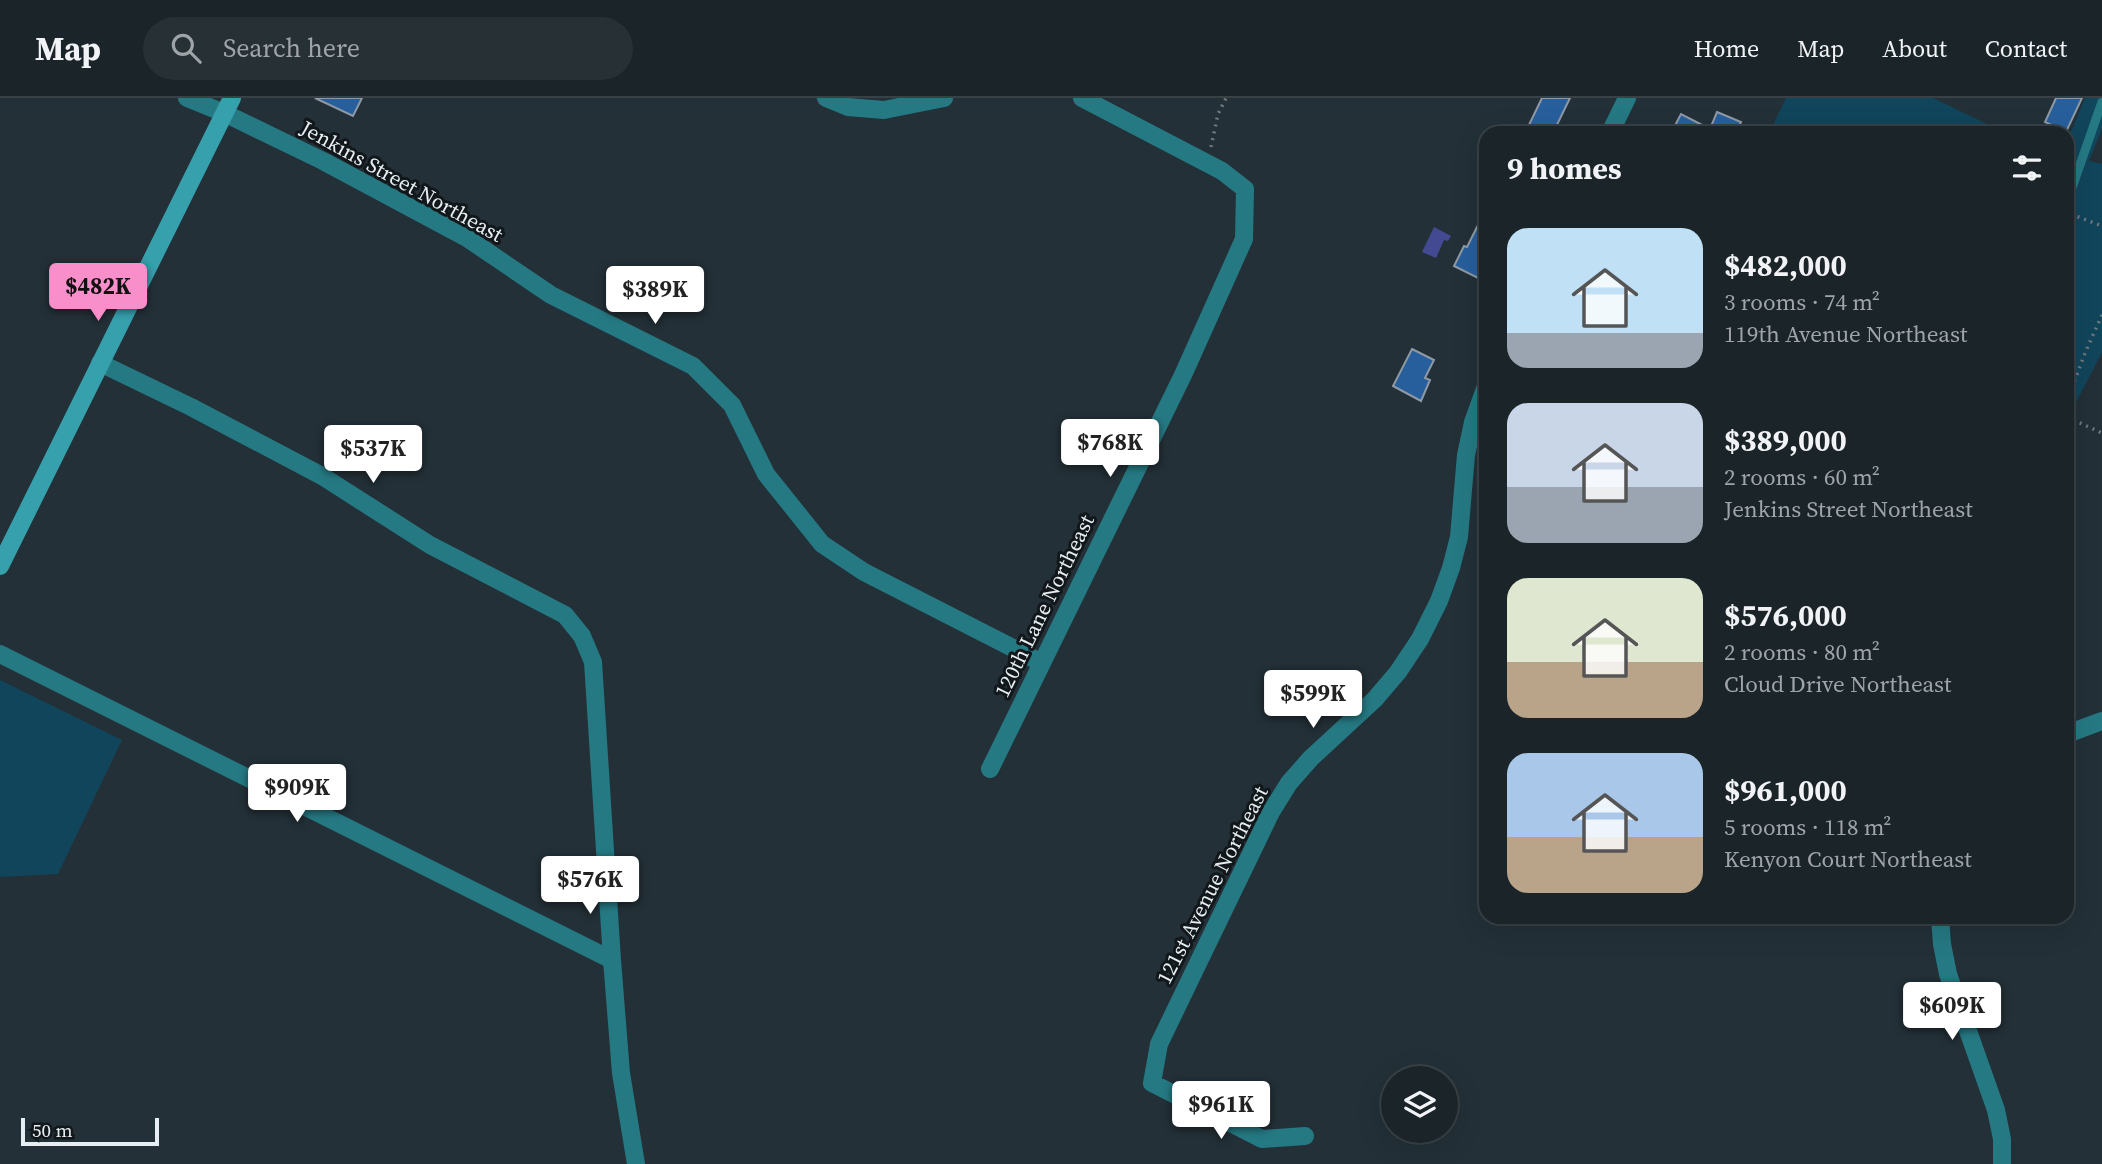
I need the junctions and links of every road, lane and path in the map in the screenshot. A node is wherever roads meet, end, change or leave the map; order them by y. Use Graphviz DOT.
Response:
graph roads {
  1 [pos="187,98"];
  2 [pos="827,98"];
  3 [pos="944,98"];
  4 [pos="1082,98"];
  5 [pos="1226,98"];
  6 [pos="1627,98"];
  7 [pos="2102,102"];
  8 [pos="228,106"];
  9 [pos="1613,126"];
  10 [pos="1205,162"];
  11 [pos="2074,182"];
  12 [pos="2074,215"];
  13 [pos="2102,226"];
  14 [pos="2102,315"];
  15 [pos="100,363"];
  16 [pos="2074,382"];
  17 [pos="1479,405"];
  18 [pos="2074,420"];
  19 [pos="2102,433"];
  20 [pos="0,566"];
  21 [pos="0,654"];
  22 [pos="1042,663"];
  23 [pos="2102,721"];
  24 [pos="2074,731"];
  25 [pos="990,768"];
  26 [pos="1941,924"];
  27 [pos="611,960"];
  28 [pos="1305,1136"];
  29 [pos="636,1164"];
  30 [pos="2003,1164"];
  1 -- 8 [label="street, Jenkins Street Northeast"];
  2 -- 3 [label="street"];
  4 -- 10 [label="street"];
  5 -- 10 [label="path"];
  6 -- 9 [label="street"];
  7 -- 11 [label="lane"];
  8 -- 15 [label="street"];
  8 -- 22 [label="street, Jenkins Street Northeast"];
  10 -- 22 [label="street, 120th Lane Northeast"];
  12 -- 13 [label="path"];
  14 -- 16 [label="path"];
  15 -- 20 [label="street"];
  15 -- 27 [label="street"];
  17 -- 28 [label="street, 121st Avenue Northeast"];
  18 -- 19 [label="path"];
  21 -- 27 [label="street"];
  22 -- 25 [label="street, 120th Lane Northeast"];
  23 -- 24 [label="street"];
  26 -- 30 [label="street"];
  27 -- 29 [label="street"];
}
